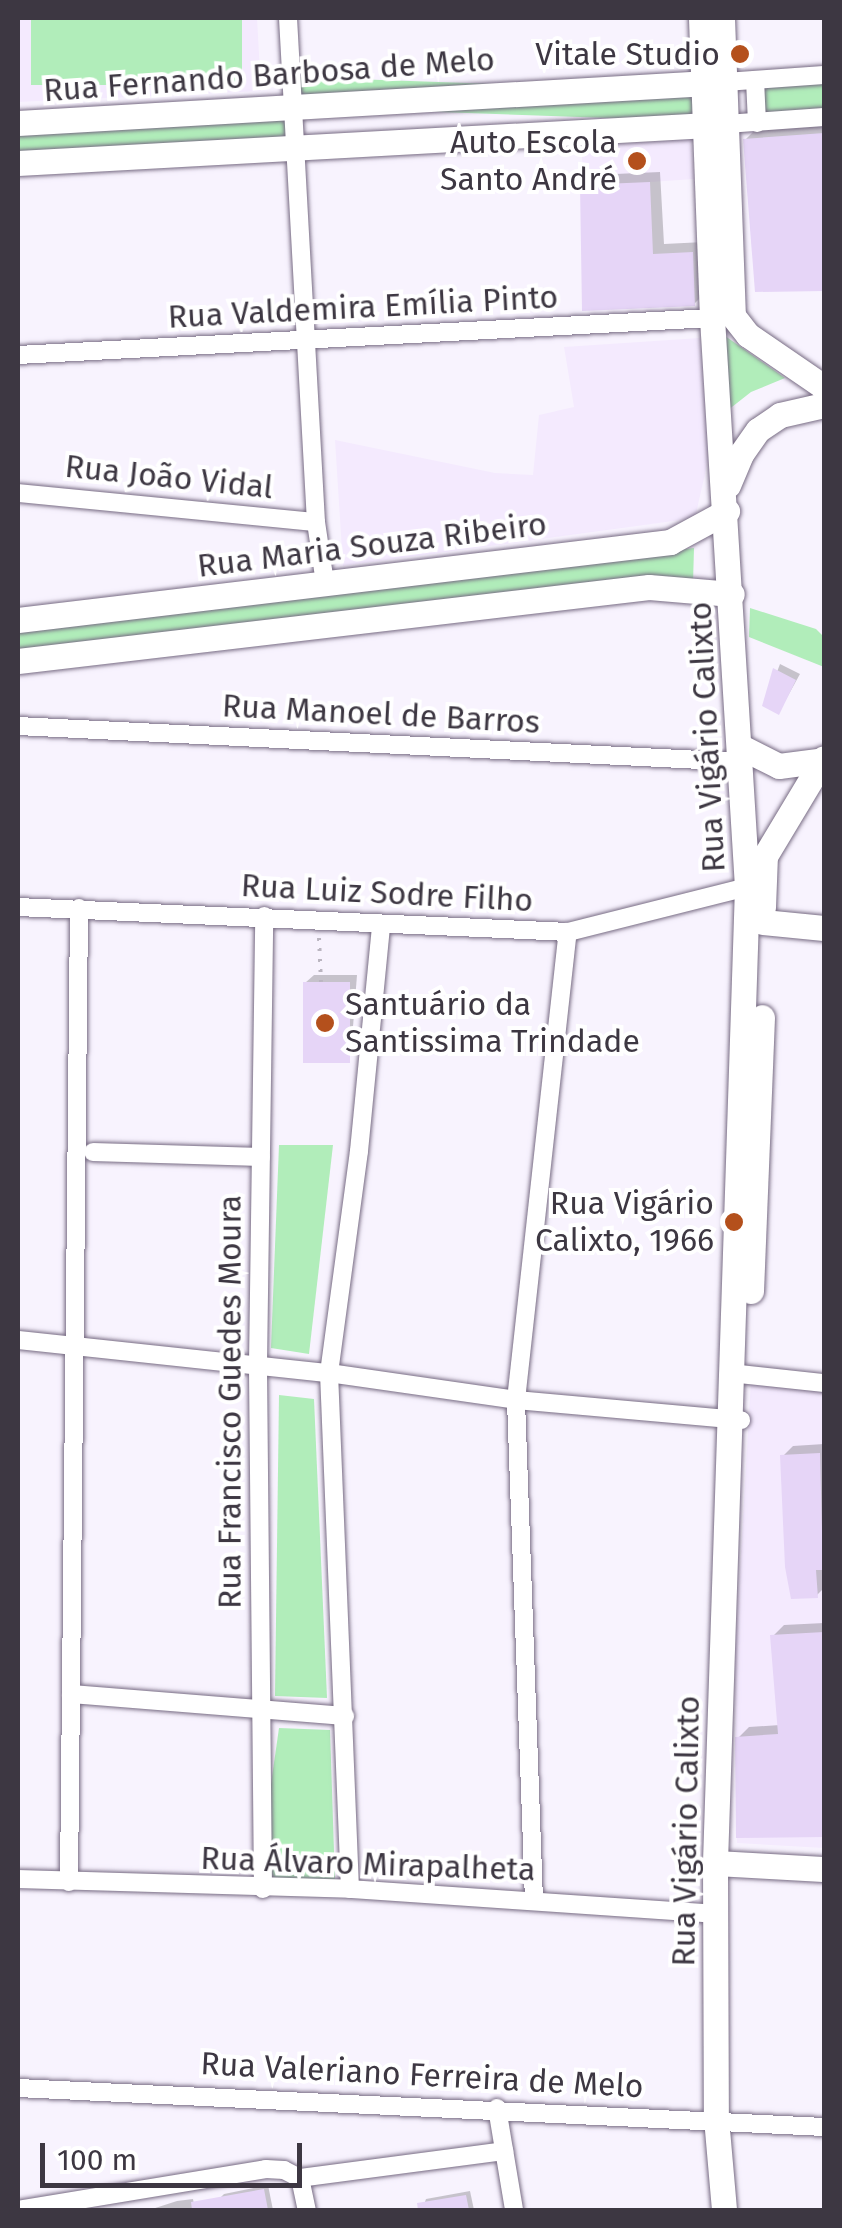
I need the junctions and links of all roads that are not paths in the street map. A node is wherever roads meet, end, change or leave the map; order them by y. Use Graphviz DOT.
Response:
graph roads {
  1 [pos="288,18"];
  2 [pos="701,18"];
  3 [pos="722,18"];
  4 [pos="824,75"];
  5 [pos="755,80"];
  6 [pos="714,84"];
  7 [pos="293,106"];
  8 [pos="824,118"];
  9 [pos="18,123"];
  10 [pos="758,123"];
  11 [pos="716,125"];
  12 [pos="296,146"];
  13 [pos="18,163"];
  14 [pos="712,318"];
  15 [pos="308,340"];
  16 [pos="18,354"];
  17 [pos="824,387"];
  18 [pos="824,405"];
  19 [pos="18,493"];
  20 [pos="726,501"];
  21 [pos="316,522"];
  22 [pos="325,583"];
  23 [pos="732,594"];
  24 [pos="18,620"];
  25 [pos="18,661"];
  26 [pos="18,726"];
  27 [pos="742,754"];
  28 [pos="824,759"];
  29 [pos="815,787"];
  30 [pos="747,886"];
  31 [pos="18,907"];
  32 [pos="79,908"];
  33 [pos="264,916"];
  34 [pos="763,922"];
  35 [pos="382,925"];
  36 [pos="824,928"];
  37 [pos="568,932"];
  38 [pos="93,1152"];
  39 [pos="260,1157"];
  40 [pos="18,1340"];
  41 [pos="73,1346"];
  42 [pos="258,1366"];
  43 [pos="329,1373"];
  44 [pos="738,1374"];
  45 [pos="824,1383"];
  46 [pos="516,1400"];
  47 [pos="735,1420"];
  48 [pos="71,1694"];
  49 [pos="261,1709"];
  50 [pos="345,1716"];
  51 [pos="715,1863"];
  52 [pos="824,1869"];
  53 [pos="18,1879"];
  54 [pos="69,1882"];
  55 [pos="263,1889"];
  56 [pos="350,1889"];
  57 [pos="534,1900"];
  58 [pos="716,1914"];
  59 [pos="18,2088"];
  60 [pos="497,2108"];
  61 [pos="716,2118"];
  62 [pos="824,2127"];
  63 [pos="504,2151"];
  64 [pos="300,2178"];
  65 [pos="18,2210"];
  66 [pos="307,2210"];
  67 [pos="514,2210"];
  68 [pos="724,2210"];
  1 -- 7 [label="street"];
  2 -- 6 [label="main road, Rua Vigário Calixto"];
  3 -- 6 [label="main road, Rua Vigário Calixto"];
  4 -- 5 [label="street, Rua Fernando Barbosa de Melo"];
  5 -- 6 [label="street, Rua Fernando Barbosa de Melo"];
  5 -- 10 [label="street"];
  6 -- 7 [label="main road, Rua Fernando Barbosa de Melo"];
  6 -- 11 [label="main road, Rua Vigário Calixto"];
  7 -- 9 [label="main road, Rua Fernando Barbosa de Melo"];
  7 -- 12 [label="street"];
  8 -- 10 [label="street"];
  10 -- 11 [label="street"];
  11 -- 12 [label="main road"];
  11 -- 14 [label="main road, Rua Vigário Calixto"];
  11 -- 17 [label="main road, Rua Vigário Calixto"];
  12 -- 13 [label="main road"];
  12 -- 15 [label="street"];
  14 -- 15 [label="street, Rua Valdemira Emília Pinto"];
  14 -- 20 [label="main road, Rua Vigário Calixto"];
  15 -- 16 [label="street, Rua Valdemira Emília Pinto"];
  15 -- 21 [label="street"];
  18 -- 20 [label="main road"];
  19 -- 21 [label="street, Rua João Vidal"];
  20 -- 22 [label="main road, Rua Maria Souza Ribeiro"];
  20 -- 23 [label="main road, Rua Vigário Calixto"];
  21 -- 22 [label="street"];
  22 -- 24 [label="main road, Rua Maria Souza Ribeiro"];
  23 -- 25 [label="main road"];
  23 -- 27 [label="main road, Rua Vigário Calixto"];
  26 -- 27 [label="street, Rua Manoel de Barros"];
  27 -- 28 [label="main road"];
  27 -- 30 [label="main road, Rua Vigário Calixto"];
  28 -- 29 [label="main road, Rua Vigário Calixto"];
  29 -- 34 [label="main road, Rua Vigário Calixto"];
  30 -- 37 [label="street, Rua Luiz Sodre Filho"];
  30 -- 44 [label="main road, Rua Vigário Calixto"];
  31 -- 32 [label="street, Rua Luiz Sodre Filho"];
  32 -- 33 [label="street, Rua Luiz Sodre Filho"];
  32 -- 41 [label="street"];
  33 -- 35 [label="street, Rua Luiz Sodre Filho"];
  33 -- 39 [label="street, Rua Francisco Guedes Moura"];
  34 -- 36 [label="main road"];
  34 -- 44 [label="main road, Rua Vigário Calixto"];
  35 -- 37 [label="street, Rua Luiz Sodre Filho"];
  35 -- 43 [label="street"];
  37 -- 46 [label="street"];
  38 -- 39 [label="street"];
  39 -- 42 [label="street, Rua Francisco Guedes Moura"];
  40 -- 41 [label="street"];
  41 -- 42 [label="street"];
  41 -- 48 [label="street"];
  42 -- 43 [label="street"];
  42 -- 49 [label="street, Rua Francisco Guedes Moura"];
  43 -- 46 [label="street"];
  43 -- 50 [label="street"];
  44 -- 45 [label="street"];
  44 -- 47 [label="main road, Rua Vigário Calixto"];
  46 -- 47 [label="street"];
  46 -- 57 [label="street"];
  47 -- 51 [label="main road, Rua Vigário Calixto"];
  48 -- 49 [label="street"];
  48 -- 54 [label="street"];
  49 -- 50 [label="street"];
  49 -- 55 [label="street, Rua Francisco Guedes Moura"];
  50 -- 56 [label="street"];
  51 -- 52 [label="main road"];
  51 -- 58 [label="main road, Rua Vigário Calixto"];
  53 -- 54 [label="street, Rua Álvaro Mirapalheta"];
  54 -- 55 [label="street, Rua Álvaro Mirapalheta"];
  55 -- 56 [label="street, Rua Álvaro Mirapalheta"];
  56 -- 57 [label="street, Rua Álvaro Mirapalheta"];
  57 -- 58 [label="street, Rua Álvaro Mirapalheta"];
  58 -- 61 [label="main road, Rua Vigário Calixto"];
  59 -- 60 [label="street, Rua Valeriano Ferreira de Melo"];
  60 -- 61 [label="street, Rua Valeriano Ferreira de Melo"];
  60 -- 63 [label="street"];
  61 -- 62 [label="street, Rua Valeriano Ferreira de Melo"];
  61 -- 68 [label="main road, Rua Vigário Calixto"];
  63 -- 64 [label="street"];
  63 -- 67 [label="street"];
  64 -- 65 [label="street"];
  64 -- 66 [label="street"];
}
